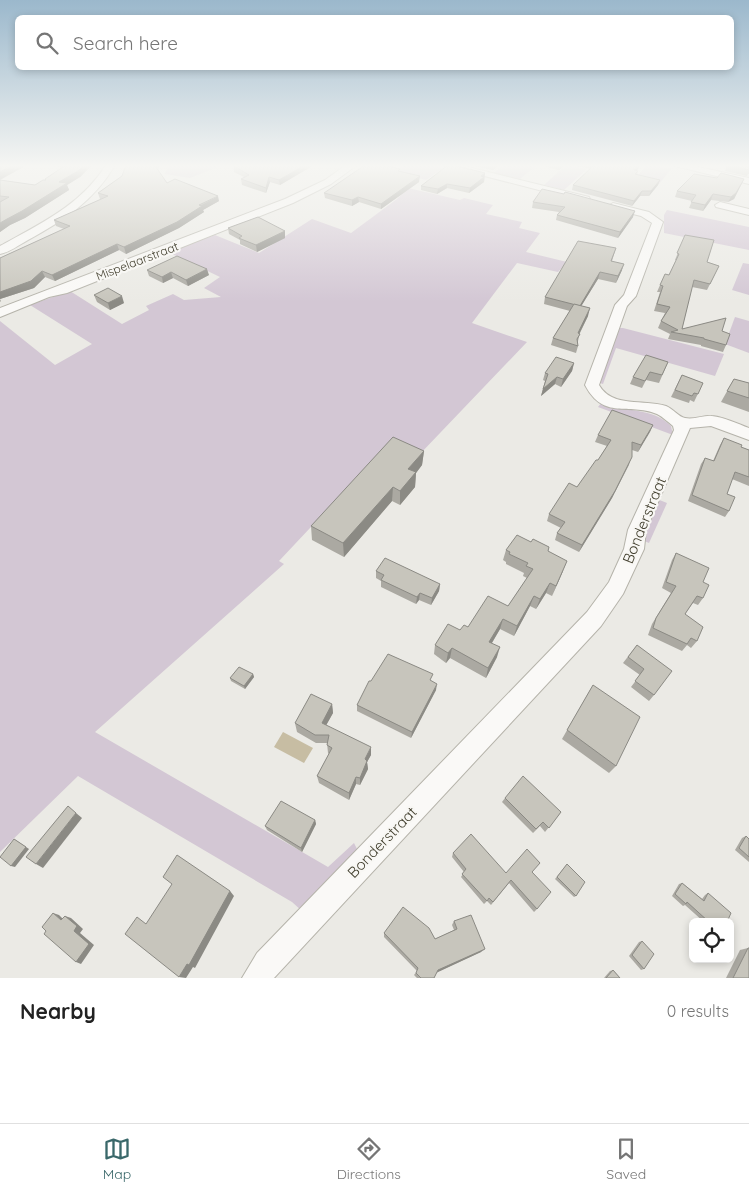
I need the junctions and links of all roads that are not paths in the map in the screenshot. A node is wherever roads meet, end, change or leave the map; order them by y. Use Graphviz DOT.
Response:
graph roads {
  1 [pos="68,211"];
  2 [pos="265,211"];
  3 [pos="631,211"];
  4 [pos="0,251"];
  5 [pos="0,313"];
  6 [pos="681,424"];
  7 [pos="749,434"];
  8 [pos="257,978"];
  1 -- 4 [label="street"];
  2 -- 5 [label="street, Mispelaarstraat"];
  3 -- 6 [label="street"];
  6 -- 7 [label="street"];
  6 -- 8 [label="street, Bonderstraat"];
}
